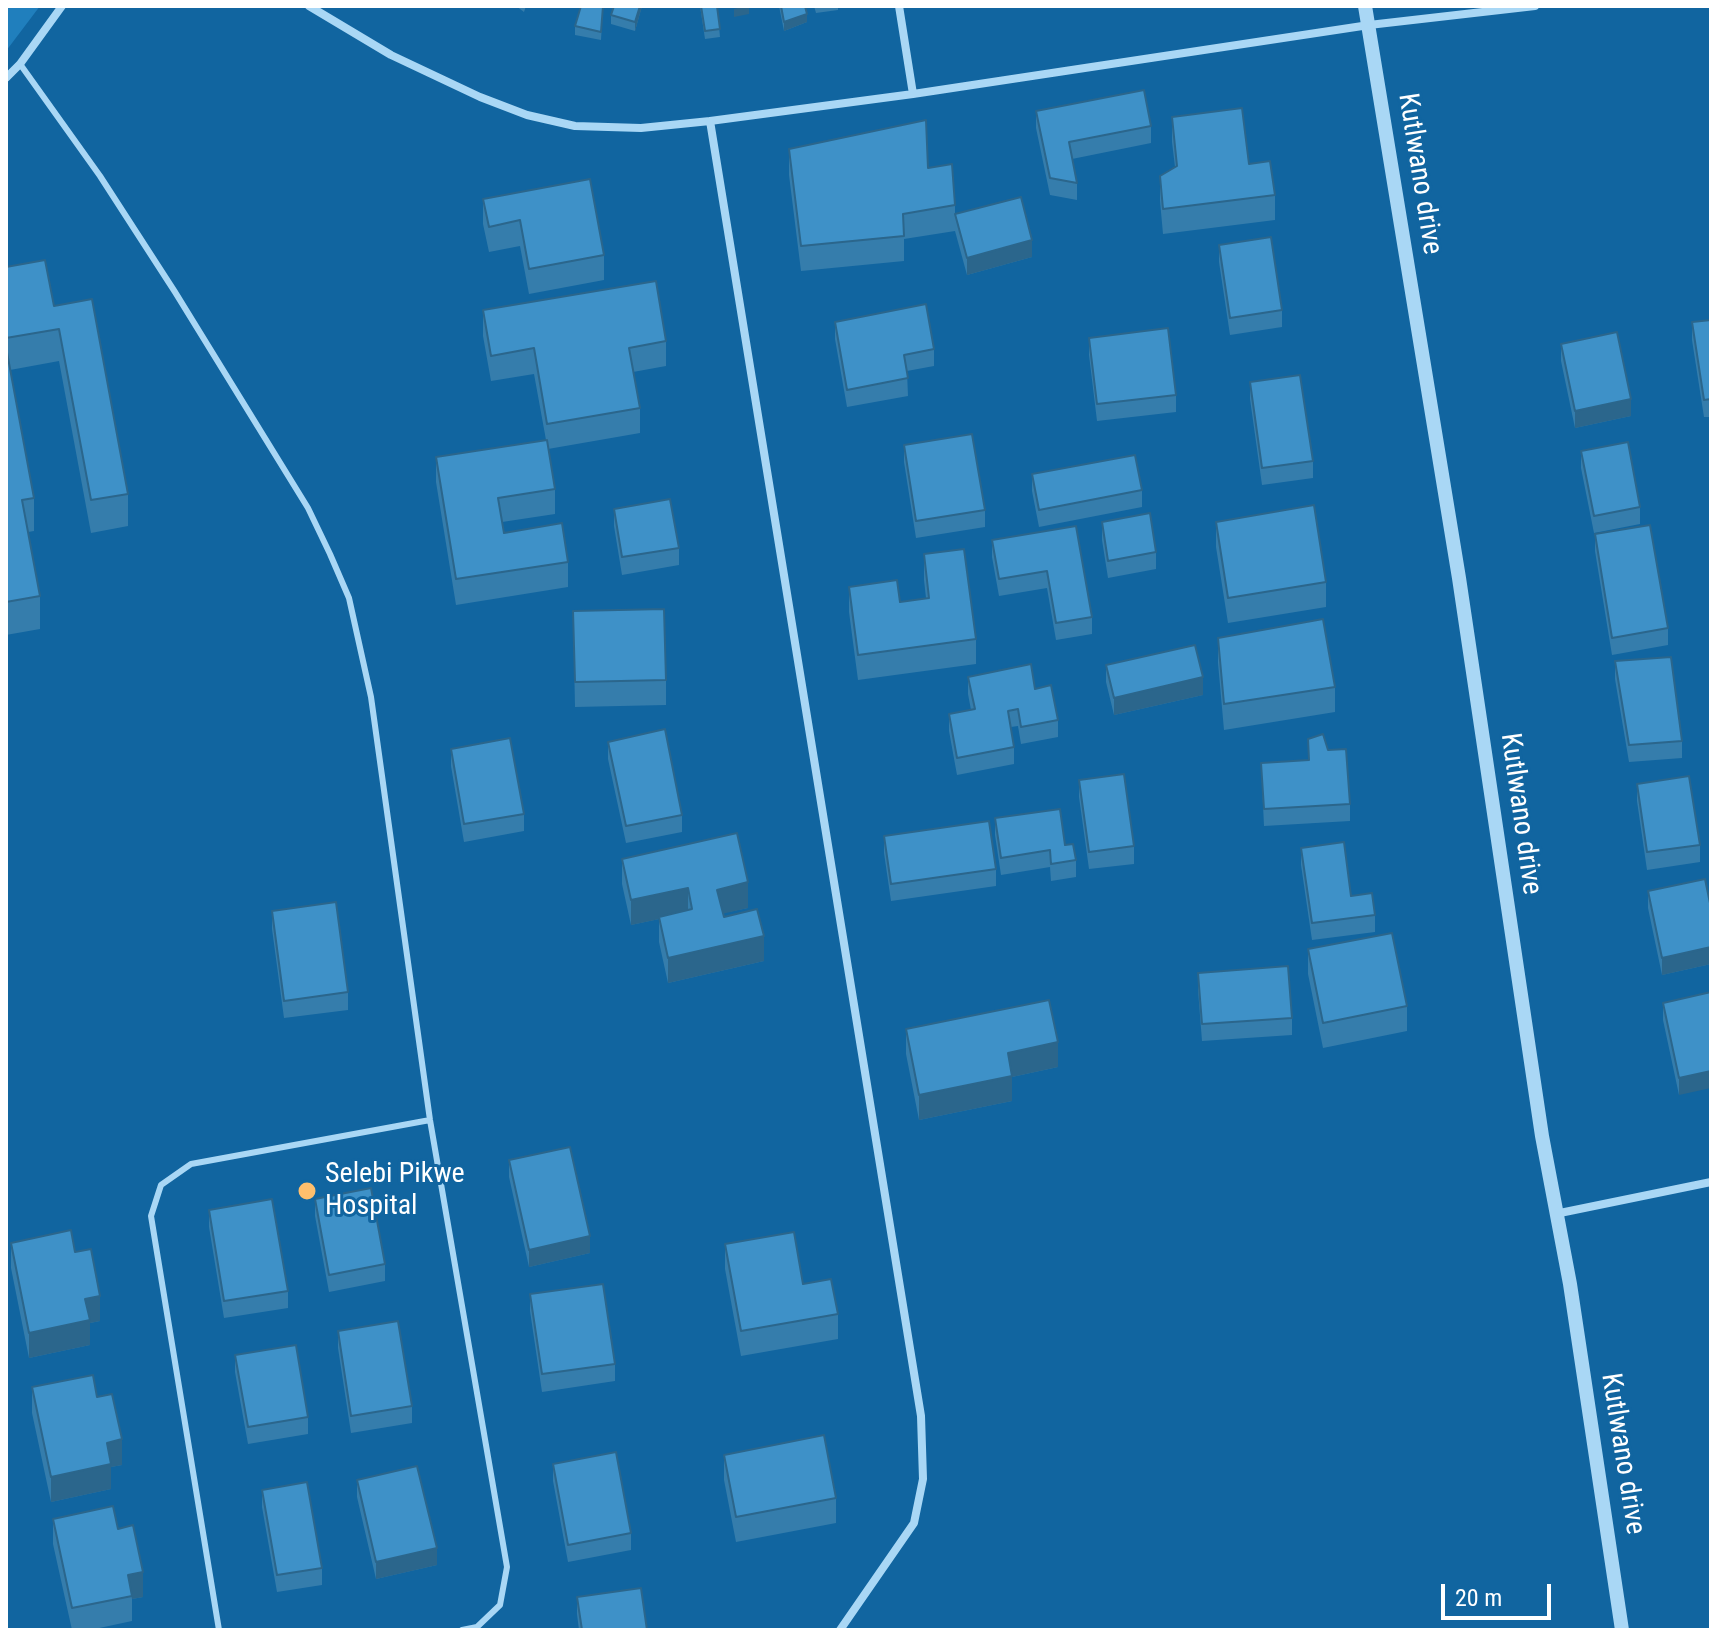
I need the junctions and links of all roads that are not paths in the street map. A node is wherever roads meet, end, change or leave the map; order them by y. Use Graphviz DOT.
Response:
graph roads {
  1 [pos="62,6"];
  2 [pos="309,6"];
  3 [pos="899,6"];
  4 [pos="1365,6"];
  5 [pos="1535,6"];
  6 [pos="1369,25"];
  7 [pos="20,64"];
  8 [pos="6,78"];
  9 [pos="913,94"];
  10 [pos="710,121"];
  11 [pos="430,1120"];
  12 [pos="1711,1182"];
  13 [pos="1555,1214"];
  14 [pos="219,1630"];
  15 [pos="462,1630"];
  16 [pos="840,1630"];
  17 [pos="1622,1630"];
  1 -- 7 [label="street"];
  2 -- 10 [label="street"];
  3 -- 9 [label="street"];
  4 -- 6 [label="street, Kutlwano drive"];
  5 -- 6 [label="street"];
  6 -- 9 [label="street"];
  6 -- 13 [label="street, Kutlwano drive"];
  7 -- 8 [label="street"];
  7 -- 11 [label="lane"];
  9 -- 10 [label="street"];
  10 -- 16 [label="street"];
  11 -- 14 [label="lane"];
  11 -- 15 [label="lane"];
  12 -- 13 [label="street"];
  13 -- 17 [label="street, Kutlwano drive"];
}
